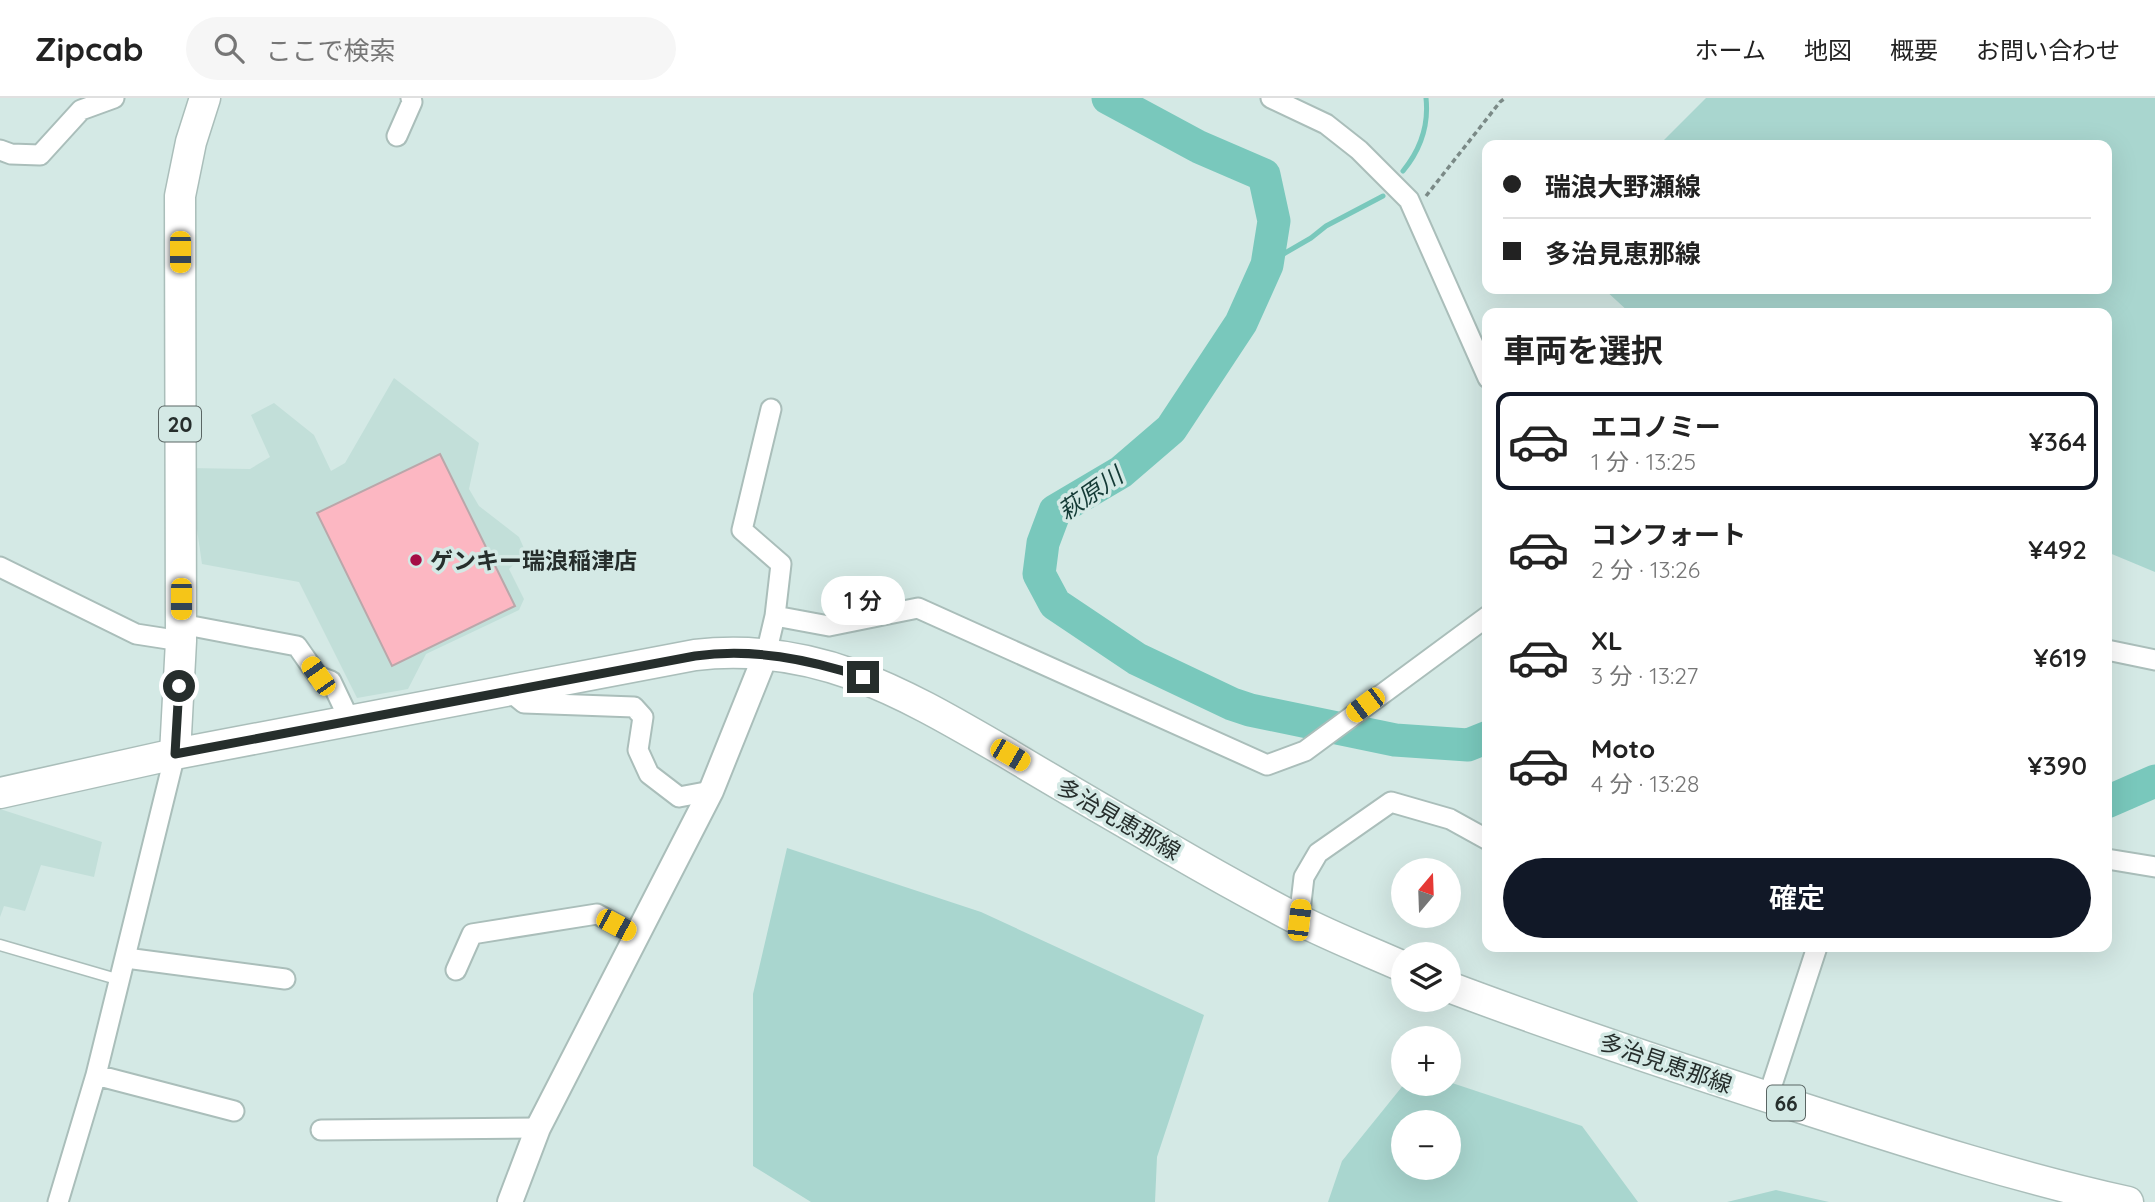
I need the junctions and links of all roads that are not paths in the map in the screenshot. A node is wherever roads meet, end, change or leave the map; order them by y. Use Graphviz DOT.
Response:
graph roads {
  1 [pos="114,98"];
  2 [pos="205,98"];
  3 [pos="411,98"];
  4 [pos="1271,98"];
  5 [pos="397,136"];
  6 [pos="0,150"];
  7 [pos="1482,364"];
  8 [pos="771,409"];
  9 [pos="0,567"];
  10 [pos="775,616"];
  11 [pos="1482,620"];
  12 [pos="181,633"];
  13 [pos="2112,651"];
  14 [pos="766,654"];
  15 [pos="2155,660"];
  16 [pos="509,691"];
  17 [pos="350,721"];
  18 [pos="175,754"];
  19 [pos="711,791"];
  20 [pos="0,793"];
  21 [pos="1482,837"];
  22 [pos="2112,860"];
  23 [pos="2155,867"];
  24 [pos="1299,920"];
  25 [pos="636,935"];
  26 [pos="0,945"];
  27 [pos="1815,952"];
  28 [pos="126,958"];
  29 [pos="1391,961"];
  30 [pos="456,970"];
  31 [pos="285,978"];
  32 [pos="120,980"];
  33 [pos="1461,992"];
  34 [pos="96,1075"];
  35 [pos="1768,1097"];
  36 [pos="234,1111"];
  37 [pos="538,1128"];
  38 [pos="321,1130"];
  39 [pos="58,1202"];
  40 [pos="510,1202"];
  41 [pos="2128,1202"];
  1 -- 6 [label="street"];
  2 -- 12 [label="main road, 20"];
  3 -- 5 [label="street"];
  4 -- 7 [label="street"];
  8 -- 10 [label="street"];
  9 -- 12 [label="street"];
  10 -- 11 [label="street"];
  10 -- 14 [label="street"];
  12 -- 17 [label="street"];
  12 -- 18 [label="main road, 20"];
  13 -- 15 [label="street"];
  14 -- 16 [label="main road, 多治見恵那線"];
  14 -- 19 [label="street"];
  14 -- 24 [label="main road, 多治見恵那線"];
  16 -- 17 [label="main road, 多治見恵那線"];
  16 -- 19 [label="street"];
  17 -- 18 [label="main road, 多治見恵那線"];
  18 -- 20 [label="main road, 多治見恵那線"];
  18 -- 28 [label="street"];
  19 -- 25 [label="street"];
  21 -- 24 [label="street"];
  22 -- 23 [label="street"];
  24 -- 29 [label="main road, 多治見恵那線"];
  25 -- 30 [label="street"];
  25 -- 37 [label="street"];
  26 -- 32 [label="lane"];
  27 -- 35 [label="street"];
  28 -- 31 [label="street"];
  28 -- 32 [label="street"];
  32 -- 34 [label="street"];
  33 -- 35 [label="main road, 多治見恵那線 / 66"];
  34 -- 36 [label="street"];
  34 -- 39 [label="street"];
  35 -- 41 [label="main road, 多治見恵那線 / 66"];
  37 -- 38 [label="street"];
  37 -- 40 [label="street"];
}
